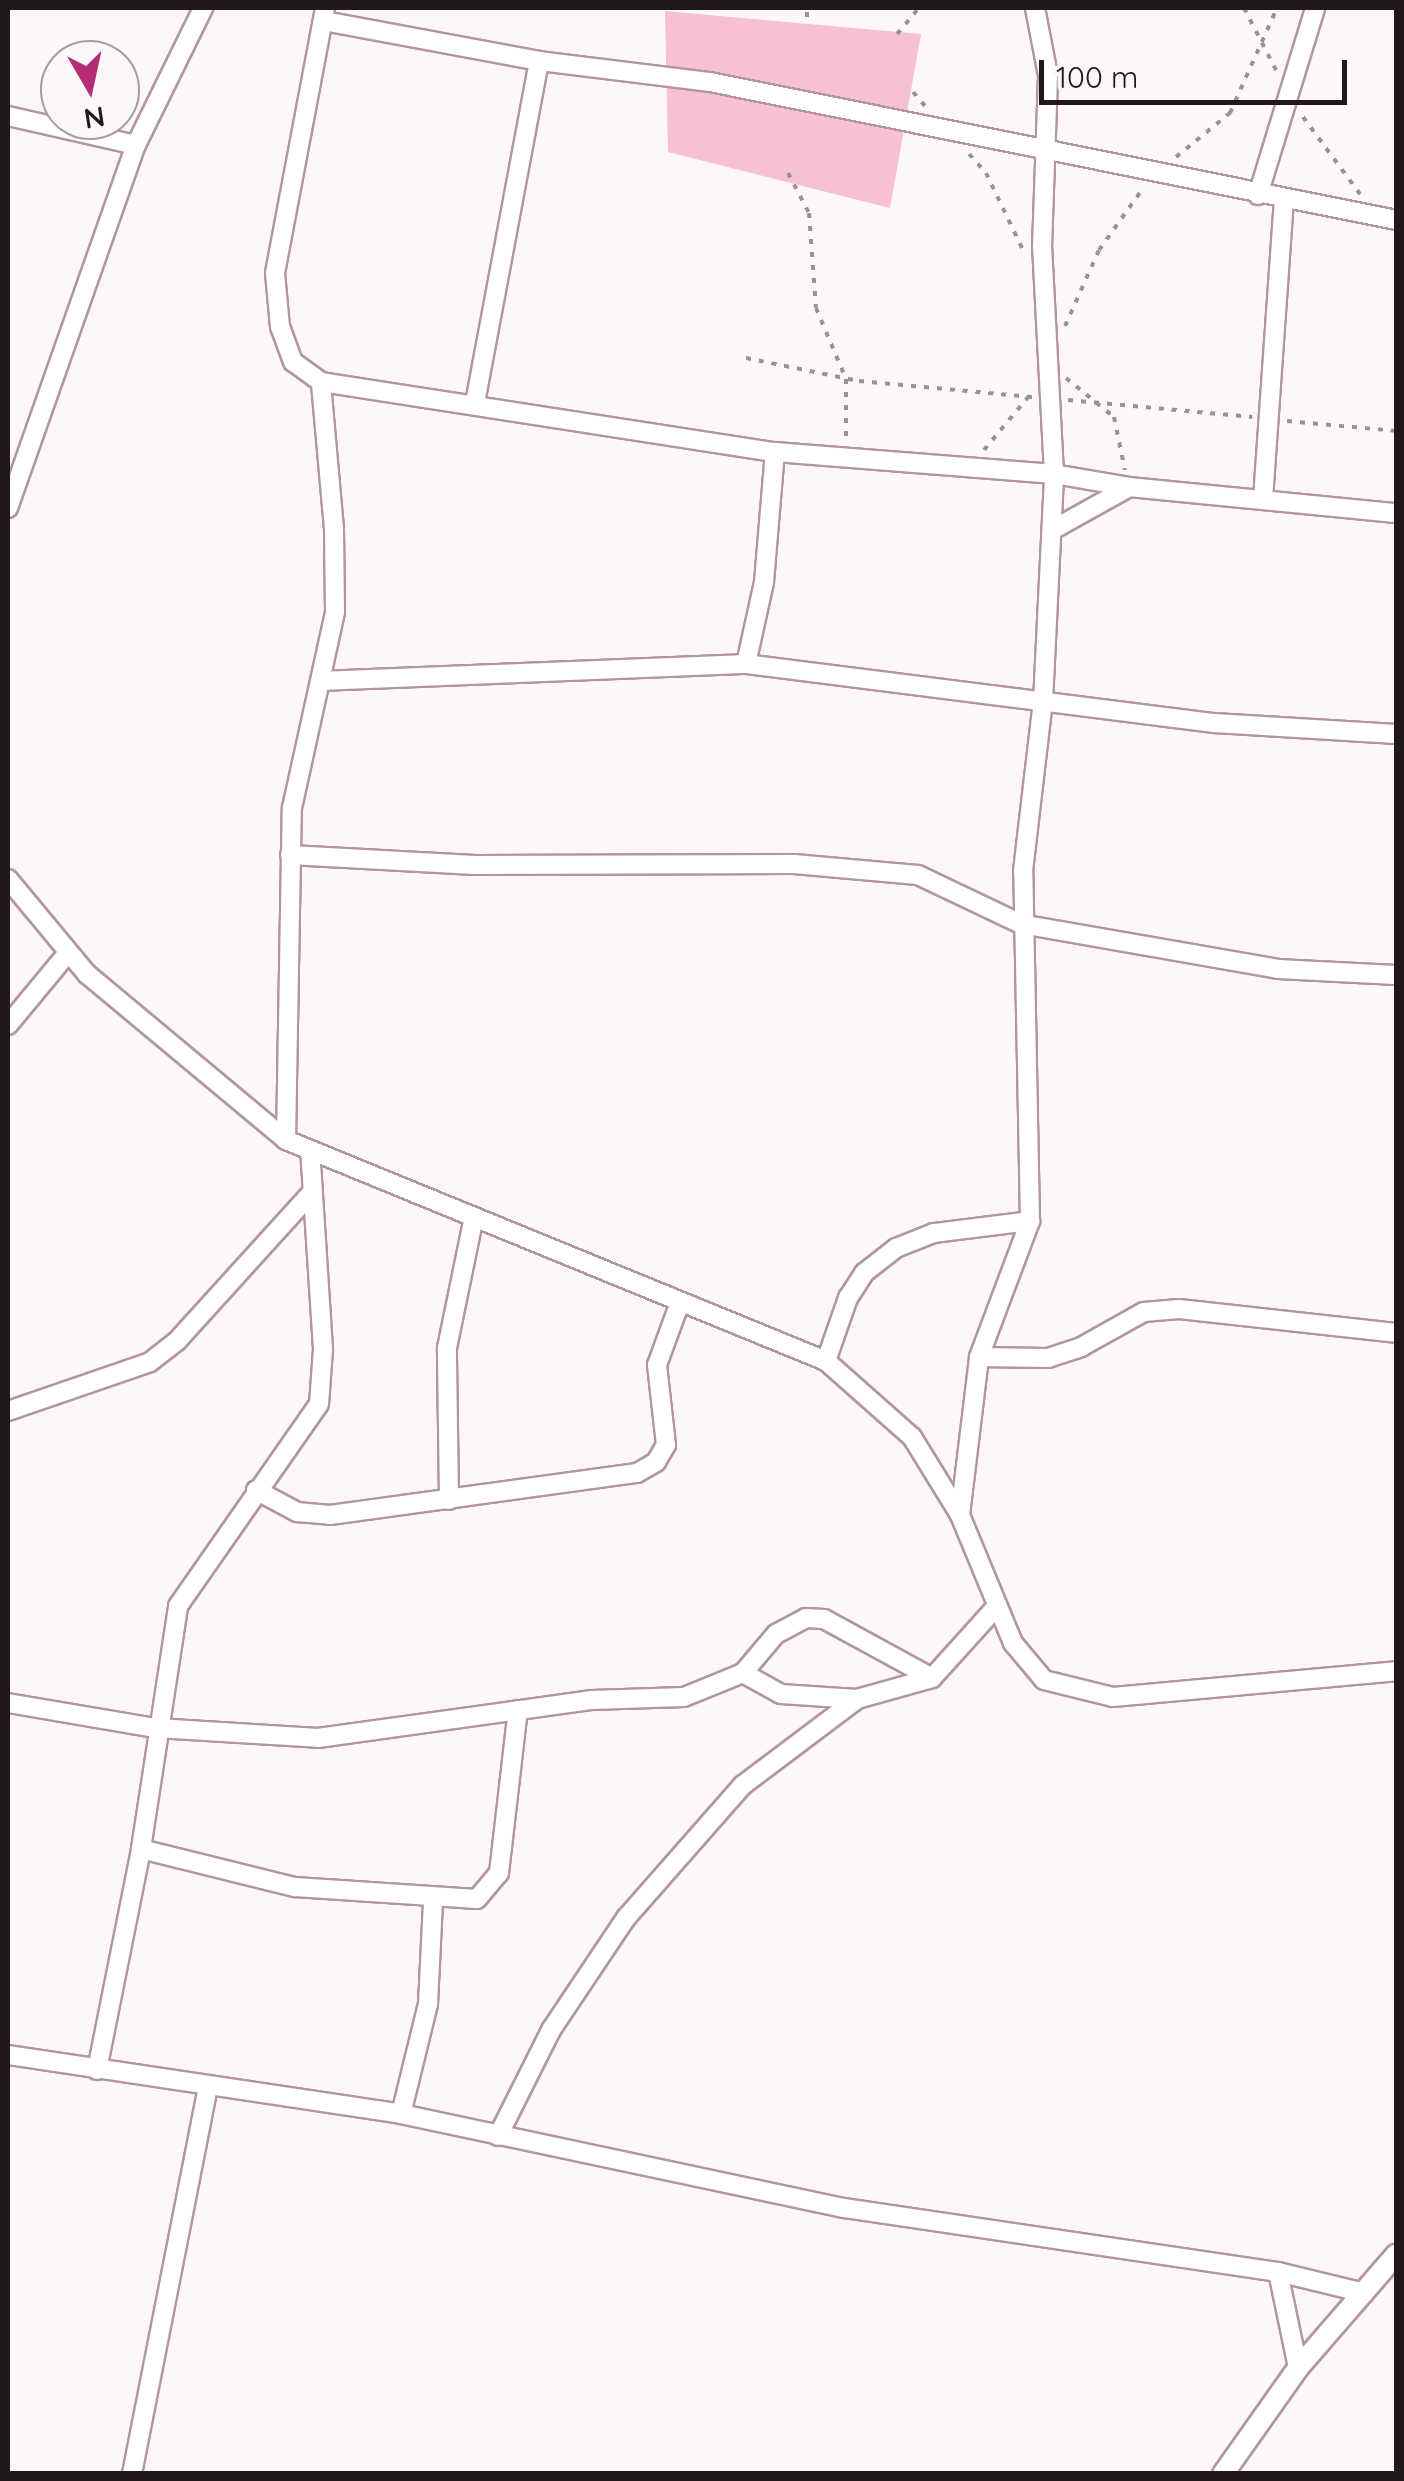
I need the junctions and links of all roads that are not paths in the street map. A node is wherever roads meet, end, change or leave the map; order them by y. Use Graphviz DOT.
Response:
graph roads {
  1 [pos="203,8"];
  2 [pos="1035,8"];
  3 [pos="1315,8"];
  4 [pos="325,14"];
  5 [pos="540,60"];
  6 [pos="8,116"];
  7 [pos="136,145"];
  8 [pos="1042,151"];
  9 [pos="1258,195"];
  10 [pos="1284,202"];
  11 [pos="1396,220"];
  12 [pos="321,382"];
  13 [pos="476,404"];
  14 [pos="775,452"];
  15 [pos="1054,474"];
  16 [pos="1129,487"];
  17 [pos="1263,499"];
  18 [pos="8,508"];
  19 [pos="1396,512"];
  20 [pos="1054,529"];
  21 [pos="746,664"];
  22 [pos="322,681"];
  23 [pos="1043,702"];
  24 [pos="1396,734"];
  25 [pos="290,855"];
  26 [pos="8,879"];
  27 [pos="1021,924"];
  28 [pos="67,954"];
  29 [pos="1396,976"];
  30 [pos="8,1024"];
  31 [pos="286,1140"];
  32 [pos="310,1150"];
  33 [pos="314,1191"];
  34 [pos="474,1217"];
  35 [pos="1030,1221"];
  36 [pos="680,1302"];
  37 [pos="1396,1333"];
  38 [pos="980,1357"];
  39 [pos="826,1361"];
  40 [pos="8,1410"];
  41 [pos="256,1490"];
  42 [pos="450,1500"];
  43 [pos="960,1515"];
  44 [pos="997,1606"];
  45 [pos="1396,1672"];
  46 [pos="743,1674"];
  47 [pos="932,1678"];
  48 [pos="858,1699"];
  49 [pos="8,1703"];
  50 [pos="518,1710"];
  51 [pos="156,1728"];
  52 [pos="141,1849"];
  53 [pos="432,1900"];
  54 [pos="8,2054"];
  55 [pos="97,2070"];
  56 [pos="208,2087"];
  57 [pos="401,2114"];
  58 [pos="498,2136"];
  59 [pos="1396,2255"];
  60 [pos="1278,2272"];
  61 [pos="1365,2293"];
  62 [pos="1298,2368"];
  63 [pos="132,2474"];
  64 [pos="1223,2474"];
  1 -- 7 [label="street"];
  2 -- 8 [label="street"];
  3 -- 9 [label="street"];
  4 -- 5 [label="street"];
  4 -- 12 [label="street"];
  5 -- 8 [label="street"];
  5 -- 13 [label="street"];
  6 -- 7 [label="street"];
  7 -- 18 [label="street"];
  8 -- 9 [label="street"];
  8 -- 15 [label="street"];
  9 -- 10 [label="street"];
  10 -- 11 [label="street"];
  10 -- 17 [label="street"];
  12 -- 13 [label="street"];
  12 -- 22 [label="street"];
  13 -- 14 [label="street"];
  14 -- 15 [label="street"];
  14 -- 21 [label="street"];
  15 -- 16 [label="street"];
  15 -- 20 [label="street"];
  16 -- 17 [label="street"];
  16 -- 20 [label="street"];
  17 -- 19 [label="street"];
  20 -- 23 [label="street"];
  21 -- 22 [label="street"];
  21 -- 23 [label="street"];
  22 -- 25 [label="street"];
  23 -- 24 [label="street"];
  23 -- 27 [label="street"];
  25 -- 27 [label="street"];
  25 -- 31 [label="street"];
  26 -- 28 [label="street"];
  27 -- 29 [label="street"];
  27 -- 35 [label="street"];
  28 -- 30 [label="street"];
  28 -- 31 [label="street"];
  31 -- 32 [label="street"];
  32 -- 33 [label="street"];
  32 -- 34 [label="street"];
  33 -- 40 [label="street"];
  33 -- 41 [label="street"];
  34 -- 36 [label="street"];
  34 -- 42 [label="street"];
  35 -- 38 [label="street"];
  35 -- 39 [label="street"];
  36 -- 39 [label="street"];
  36 -- 42 [label="street"];
  37 -- 38 [label="street"];
  38 -- 43 [label="street"];
  39 -- 43 [label="street"];
  41 -- 42 [label="street"];
  41 -- 51 [label="street"];
  43 -- 44 [label="street"];
  44 -- 45 [label="street"];
  44 -- 47 [label="street"];
  46 -- 47 [label="street"];
  46 -- 48 [label="street"];
  46 -- 50 [label="street"];
  47 -- 48 [label="street"];
  48 -- 58 [label="street"];
  49 -- 51 [label="street"];
  50 -- 51 [label="street"];
  50 -- 53 [label="street"];
  51 -- 52 [label="street"];
  52 -- 53 [label="street"];
  52 -- 55 [label="street"];
  53 -- 57 [label="street"];
  54 -- 55 [label="street"];
  55 -- 56 [label="street"];
  56 -- 57 [label="street"];
  56 -- 63 [label="street"];
  57 -- 58 [label="street"];
  58 -- 60 [label="street"];
  59 -- 61 [label="street"];
  60 -- 61 [label="street"];
  60 -- 62 [label="street"];
  61 -- 62 [label="street"];
  62 -- 64 [label="street"];
}
